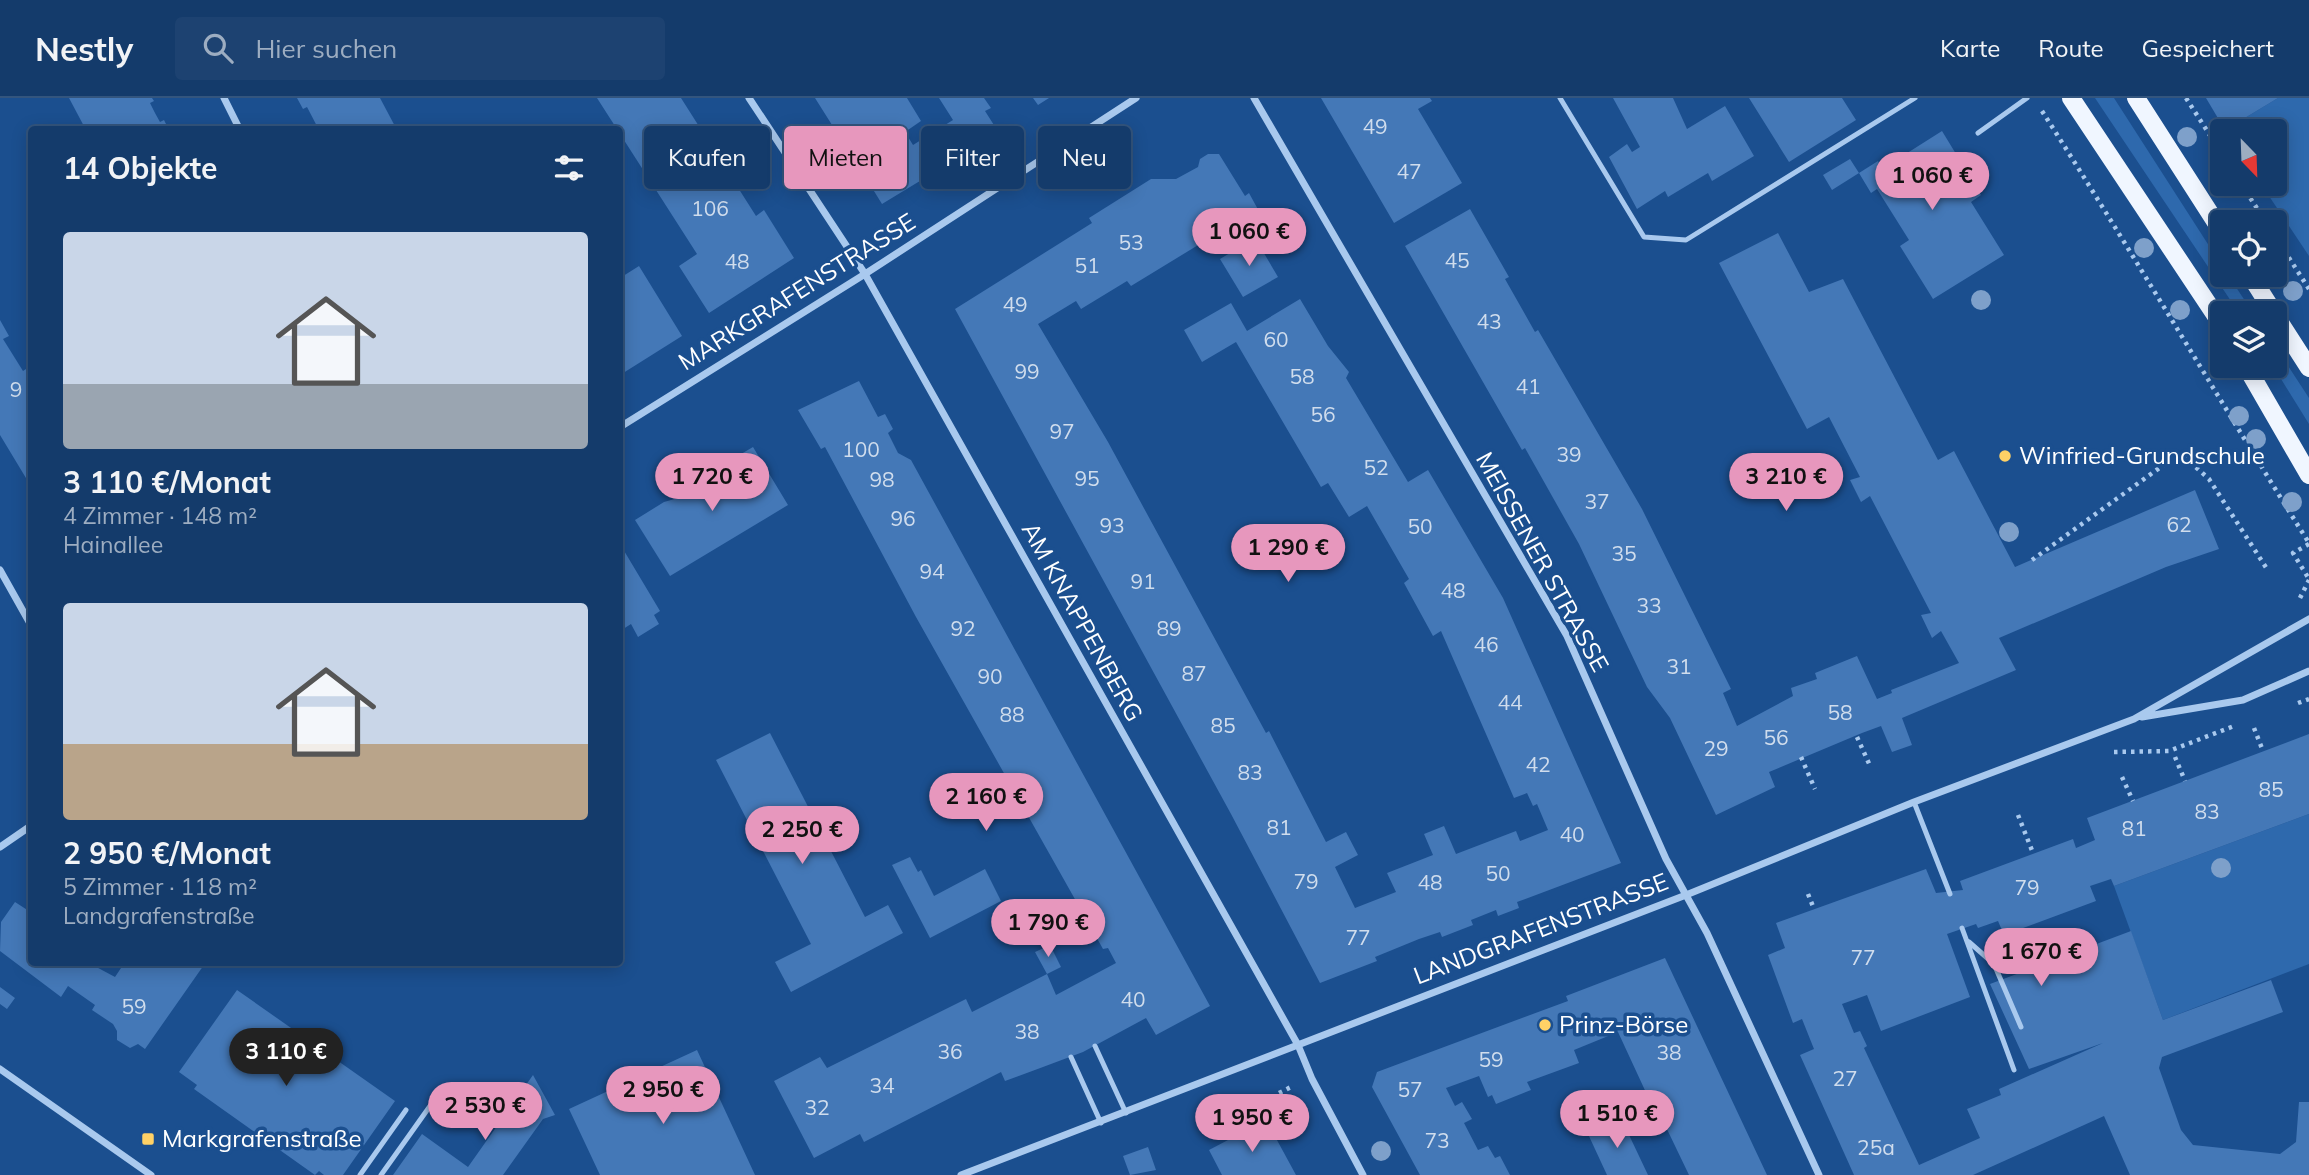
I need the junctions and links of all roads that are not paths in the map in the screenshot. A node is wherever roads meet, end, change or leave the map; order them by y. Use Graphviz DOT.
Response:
graph roads {
  1 [pos="224,98"];
  2 [pos="750,98"];
  3 [pos="1136,98"];
  4 [pos="1254,98"];
  5 [pos="1560,98"];
  6 [pos="1915,98"];
  7 [pos="2027,98"];
  8 [pos="2071,98"];
  9 [pos="2136,98"];
  10 [pos="238,126"];
  11 [pos="1978,133"];
  12 [pos="2210,213"];
  13 [pos="865,274"];
  14 [pos="2210,308"];
  15 [pos="2287,333"];
  16 [pos="2309,368"];
  17 [pos="2253,378"];
  18 [pos="623,425"];
  19 [pos="2309,475"];
  20 [pos="0,570"];
  21 [pos="28,619"];
  22 [pos="2309,619"];
  23 [pos="2309,671"];
  24 [pos="2134,719"];
  25 [pos="1914,802"];
  26 [pos="28,828"];
  27 [pos="0,847"];
  28 [pos="1950,894"];
  29 [pos="1686,895"];
  30 [pos="1962,928"];
  31 [pos="1966,940"];
  32 [pos="2021,1027"];
  33 [pos="1298,1045"];
  34 [pos="1095,1046"];
  35 [pos="1071,1057"];
  36 [pos="0,1069"];
  37 [pos="2014,1070"];
  38 [pos="435,1099"];
  39 [pos="406,1110"];
  40 [pos="1126,1113"];
  41 [pos="1101,1123"];
  42 [pos="151,1175"];
  43 [pos="360,1175"];
  44 [pos="381,1175"];
  45 [pos="961,1175"];
  46 [pos="1363,1175"];
  47 [pos="1819,1175"];
  1 -- 10 [label="street"];
  2 -- 13 [label="street, AM KNAPPENBERG"];
  3 -- 13 [label="street, MARKGRAFENSTRASSE"];
  4 -- 29 [label="street, MEISSENER STRASSE"];
  5 -- 6 [label="lane"];
  7 -- 11 [label="lane"];
  8 -- 14 [label="main road"];
  9 -- 12 [label="main road"];
  13 -- 18 [label="street, MARKGRAFENSTRASSE"];
  13 -- 33 [label="street, AM KNAPPENBERG"];
  15 -- 16 [label="main road"];
  17 -- 19 [label="main road"];
  20 -- 21 [label="street"];
  22 -- 24 [label="street, LANDGRAFENSTRASSE"];
  23 -- 24 [label="street, LANDGRAFENSTRASSE"];
  24 -- 25 [label="street, LANDGRAFENSTRASSE"];
  25 -- 28 [label="lane"];
  25 -- 29 [label="street, LANDGRAFENSTRASSE"];
  26 -- 27 [label="street"];
  29 -- 33 [label="street, LANDGRAFENSTRASSE"];
  29 -- 47 [label="street, MEISSENER STRASSE"];
  30 -- 31 [label="lane"];
  31 -- 32 [label="lane"];
  31 -- 37 [label="lane"];
  33 -- 40 [label="street, LANDGRAFENSTRASSE"];
  33 -- 46 [label="street, AM KNAPPENBERG"];
  34 -- 40 [label="lane"];
  35 -- 41 [label="lane"];
  36 -- 42 [label="street"];
  38 -- 44 [label="lane"];
  39 -- 43 [label="lane"];
  40 -- 41 [label="street, LANDGRAFENSTRASSE"];
  41 -- 45 [label="street, LANDGRAFENSTRASSE"];
}
